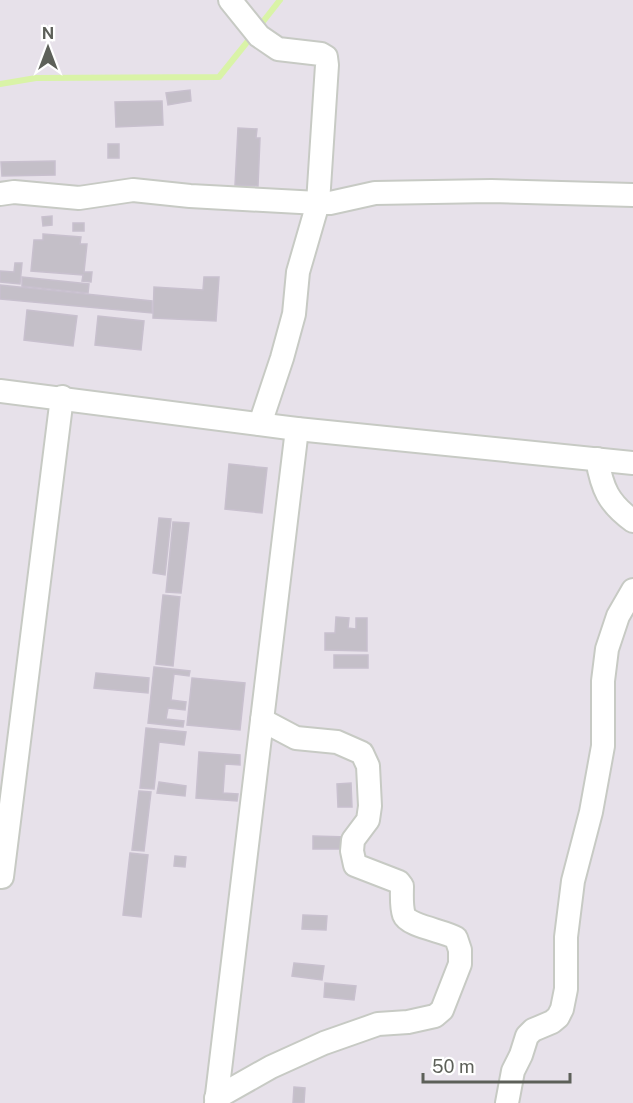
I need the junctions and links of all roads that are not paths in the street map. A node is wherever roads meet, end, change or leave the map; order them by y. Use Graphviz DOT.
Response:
graph roads {
  1 [pos="230,0"];
  2 [pos="0,194"];
  3 [pos="633,195"];
  4 [pos="318,203"];
  5 [pos="0,391"];
  6 [pos="62,398"];
  7 [pos="260,424"];
  8 [pos="297,429"];
  9 [pos="597,459"];
  10 [pos="633,463"];
  11 [pos="633,520"];
  12 [pos="633,590"];
  13 [pos="262,720"];
  14 [pos="0,877"];
  15 [pos="216,1101"];
  16 [pos="507,1103"];
  1 -- 4 [label="street"];
  2 -- 4 [label="street"];
  3 -- 4 [label="street"];
  4 -- 7 [label="street"];
  5 -- 6 [label="street"];
  6 -- 7 [label="street"];
  6 -- 14 [label="street"];
  7 -- 8 [label="street"];
  8 -- 9 [label="street"];
  8 -- 13 [label="street"];
  9 -- 10 [label="street"];
  9 -- 11 [label="street"];
  12 -- 16 [label="street"];
  13 -- 15 [label="street"];
  13 -- 15 [label="street"];
}
